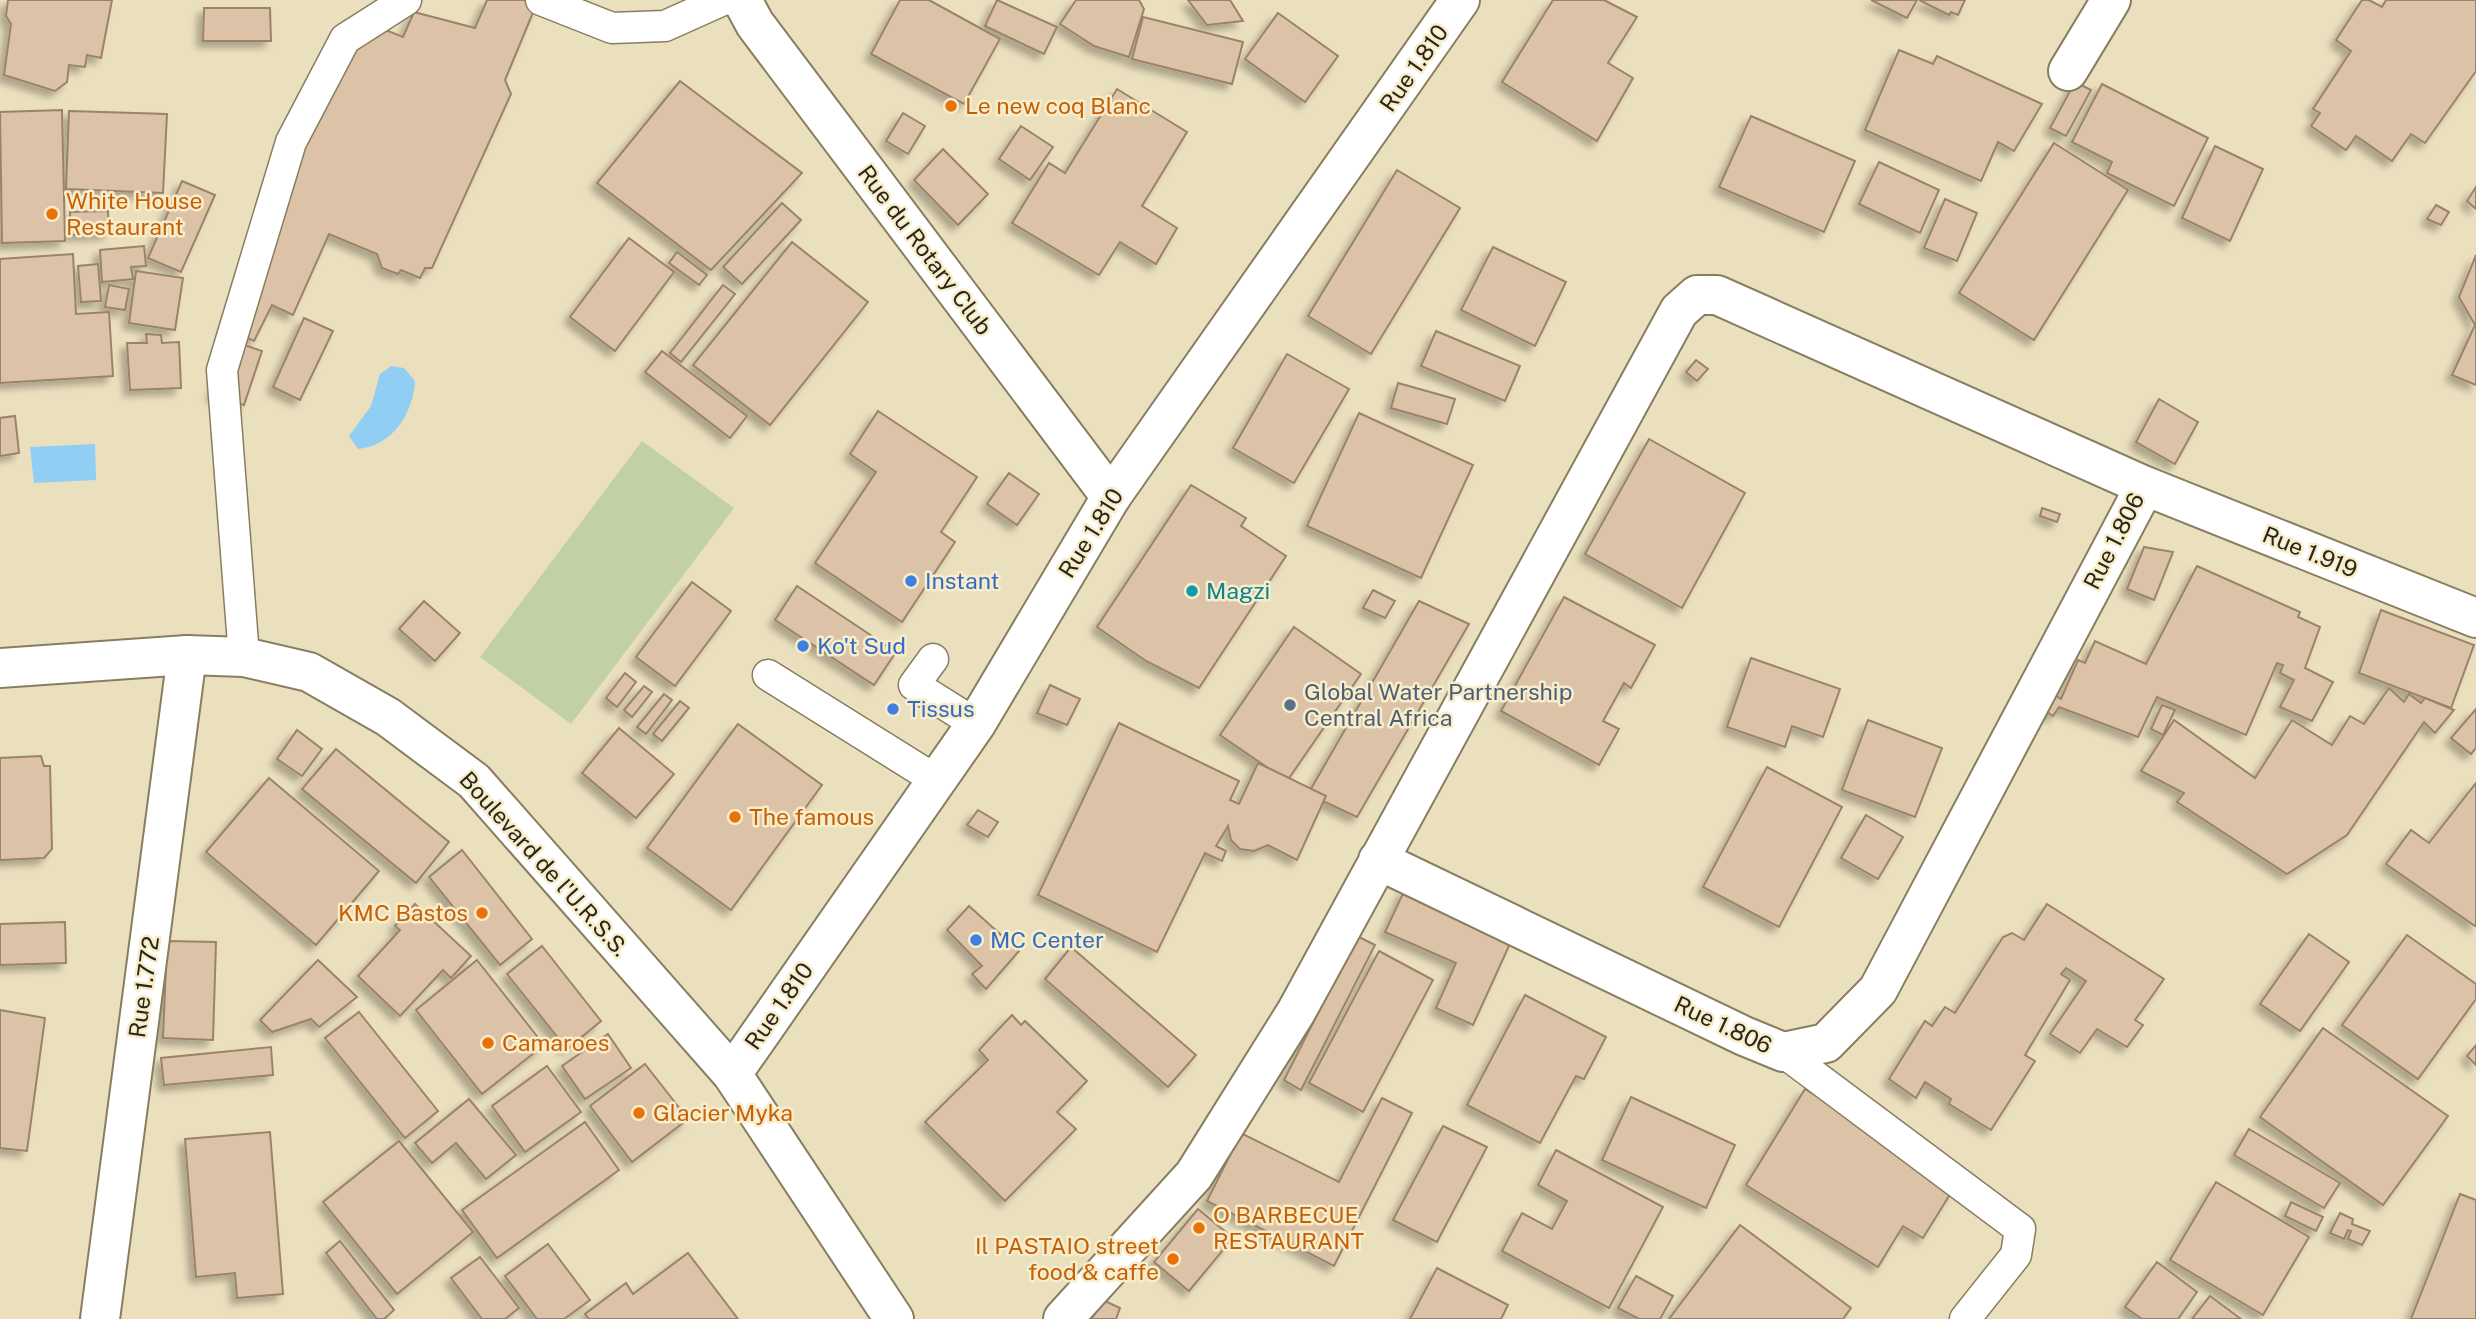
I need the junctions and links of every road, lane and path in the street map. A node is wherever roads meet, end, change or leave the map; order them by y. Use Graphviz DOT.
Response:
graph roads {
  1 [pos="407,0"];
  2 [pos="541,0"];
  3 [pos="723,0"];
  4 [pos="742,0"];
  5 [pos="1460,0"];
  6 [pos="2111,0"];
  7 [pos="2068,71"];
  8 [pos="2145,486"];
  9 [pos="1111,497"];
  10 [pos="2476,618"];
  11 [pos="187,655"];
  12 [pos="244,657"];
  13 [pos="933,659"];
  14 [pos="0,668"];
  15 [pos="768,675"];
  16 [pos="976,724"];
  17 [pos="936,780"];
  18 [pos="1378,860"];
  19 [pos="1783,1052"];
  20 [pos="732,1074"];
  21 [pos="100,1319"];
  22 [pos="894,1319"];
  23 [pos="1063,1319"];
  24 [pos="1965,1319"];
  1 -- 12 [label="lane"];
  2 -- 3 [label="lane"];
  4 -- 9 [label="street, Rue du Rotary Club"];
  5 -- 9 [label="street, Rue 1.810"];
  6 -- 7 [label="street"];
  8 -- 10 [label="street, Rue 1.919"];
  8 -- 18 [label="street, Rue 1.806"];
  8 -- 19 [label="street, Rue 1.806"];
  9 -- 16 [label="street, Rue 1.810"];
  11 -- 12 [label="street, Boulevard de l'U.R.S.S."];
  11 -- 14 [label="street, Boulevard de l'U.R.S.S."];
  11 -- 21 [label="street, Rue 1.772"];
  12 -- 20 [label="street, Boulevard de l'U.R.S.S."];
  13 -- 16 [label="lane"];
  15 -- 17 [label="lane"];
  16 -- 17 [label="street, Rue 1.810"];
  17 -- 20 [label="street, Rue 1.810"];
  18 -- 19 [label="street, Rue 1.806"];
  18 -- 23 [label="street, Rue 1.806"];
  19 -- 24 [label="lane"];
  20 -- 22 [label="street, Boulevard de l'U.R.S.S."];
}
